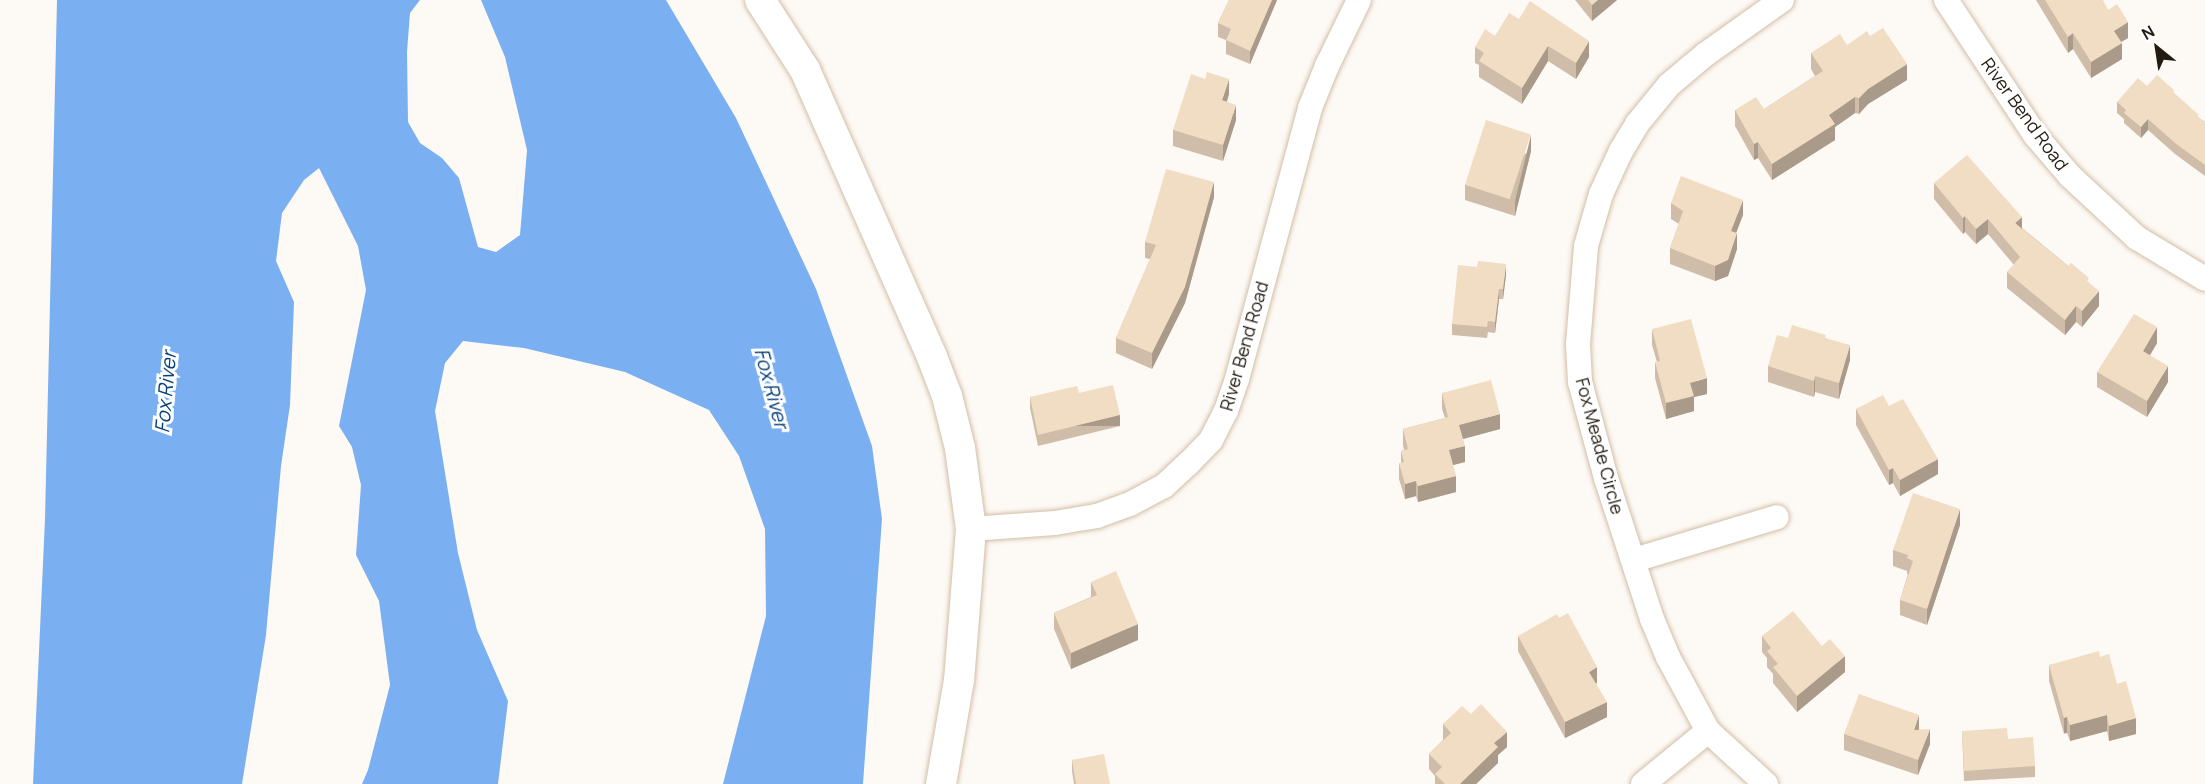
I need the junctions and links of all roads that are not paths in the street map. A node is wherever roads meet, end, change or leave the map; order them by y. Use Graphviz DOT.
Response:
graph roads {
  1 [pos="760,0"];
  2 [pos="1359,0"];
  3 [pos="1782,0"];
  4 [pos="1946,0"];
  5 [pos="2205,279"];
  6 [pos="1777,518"];
  7 [pos="971,529"];
  8 [pos="1634,560"];
  9 [pos="1708,731"];
  10 [pos="941,784"];
  11 [pos="1643,784"];
  12 [pos="1766,784"];
  1 -- 7 [label="street"];
  2 -- 7 [label="street, River Bend Road"];
  3 -- 8 [label="street, Fox Meade Circle"];
  4 -- 5 [label="street, River Bend Road"];
  6 -- 8 [label="street"];
  7 -- 10 [label="street"];
  8 -- 9 [label="street, Fox Meade Circle"];
  9 -- 11 [label="street"];
  9 -- 12 [label="street, Fox Meade Circle"];
}
